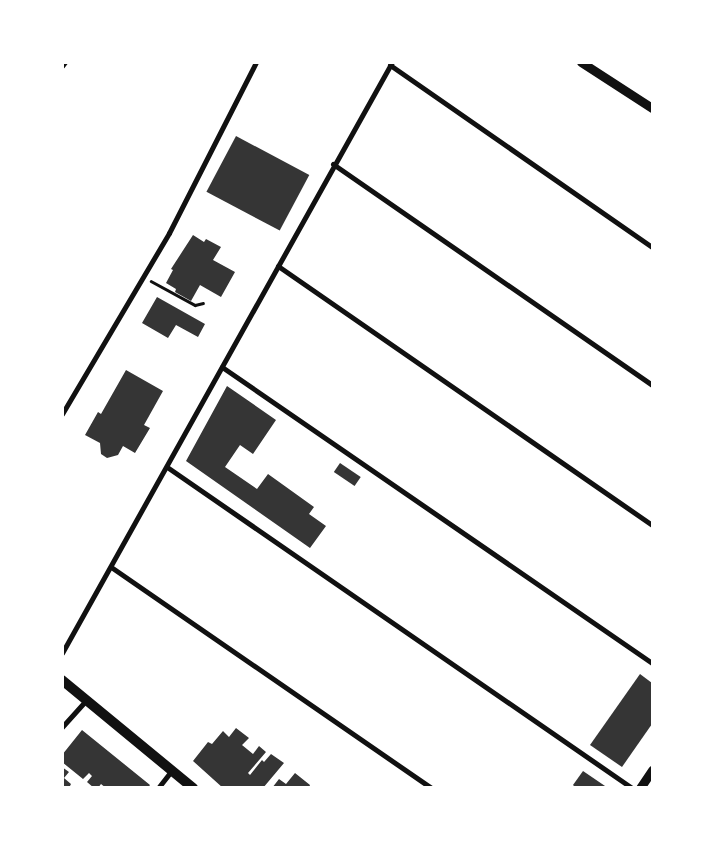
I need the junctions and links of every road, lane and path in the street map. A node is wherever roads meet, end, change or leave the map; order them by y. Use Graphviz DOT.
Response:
graph roads {
  1 [pos="65,62"];
  2 [pos="256,62"];
  3 [pos="584,63"];
  4 [pos="391,64"];
  5 [pos="62,66"];
  6 [pos="652,108"];
  7 [pos="333,164"];
  8 [pos="652,247"];
  9 [pos="278,266"];
  10 [pos="143,277"];
  11 [pos="203,303"];
  12 [pos="222,366"];
  13 [pos="652,385"];
  14 [pos="62,414"];
  15 [pos="167,467"];
  16 [pos="652,524"];
  17 [pos="111,566"];
  18 [pos="62,652"];
  19 [pos="652,663"];
  20 [pos="62,680"];
  21 [pos="86,700"];
  22 [pos="62,727"];
  23 [pos="172,770"];
  24 [pos="652,770"];
  25 [pos="158,788"];
  26 [pos="193,788"];
  27 [pos="431,788"];
  28 [pos="632,788"];
  29 [pos="640,788"];
  1 -- 5 [label="street"];
  2 -- 10 [label="street"];
  3 -- 6 [label="street"];
  4 -- 7 [label="street"];
  4 -- 8 [label="street"];
  7 -- 9 [label="street"];
  7 -- 13 [label="street"];
  9 -- 12 [label="street"];
  9 -- 16 [label="street"];
  10 -- 11 [label="path"];
  10 -- 14 [label="street"];
  12 -- 15 [label="street"];
  12 -- 19 [label="street"];
  15 -- 17 [label="street"];
  15 -- 28 [label="street"];
  17 -- 18 [label="street"];
  17 -- 27 [label="street"];
  20 -- 21 [label="main road"];
  21 -- 22 [label="street"];
  21 -- 23 [label="main road"];
  23 -- 25 [label="street"];
  23 -- 26 [label="main road"];
  24 -- 29 [label="street"];
}
